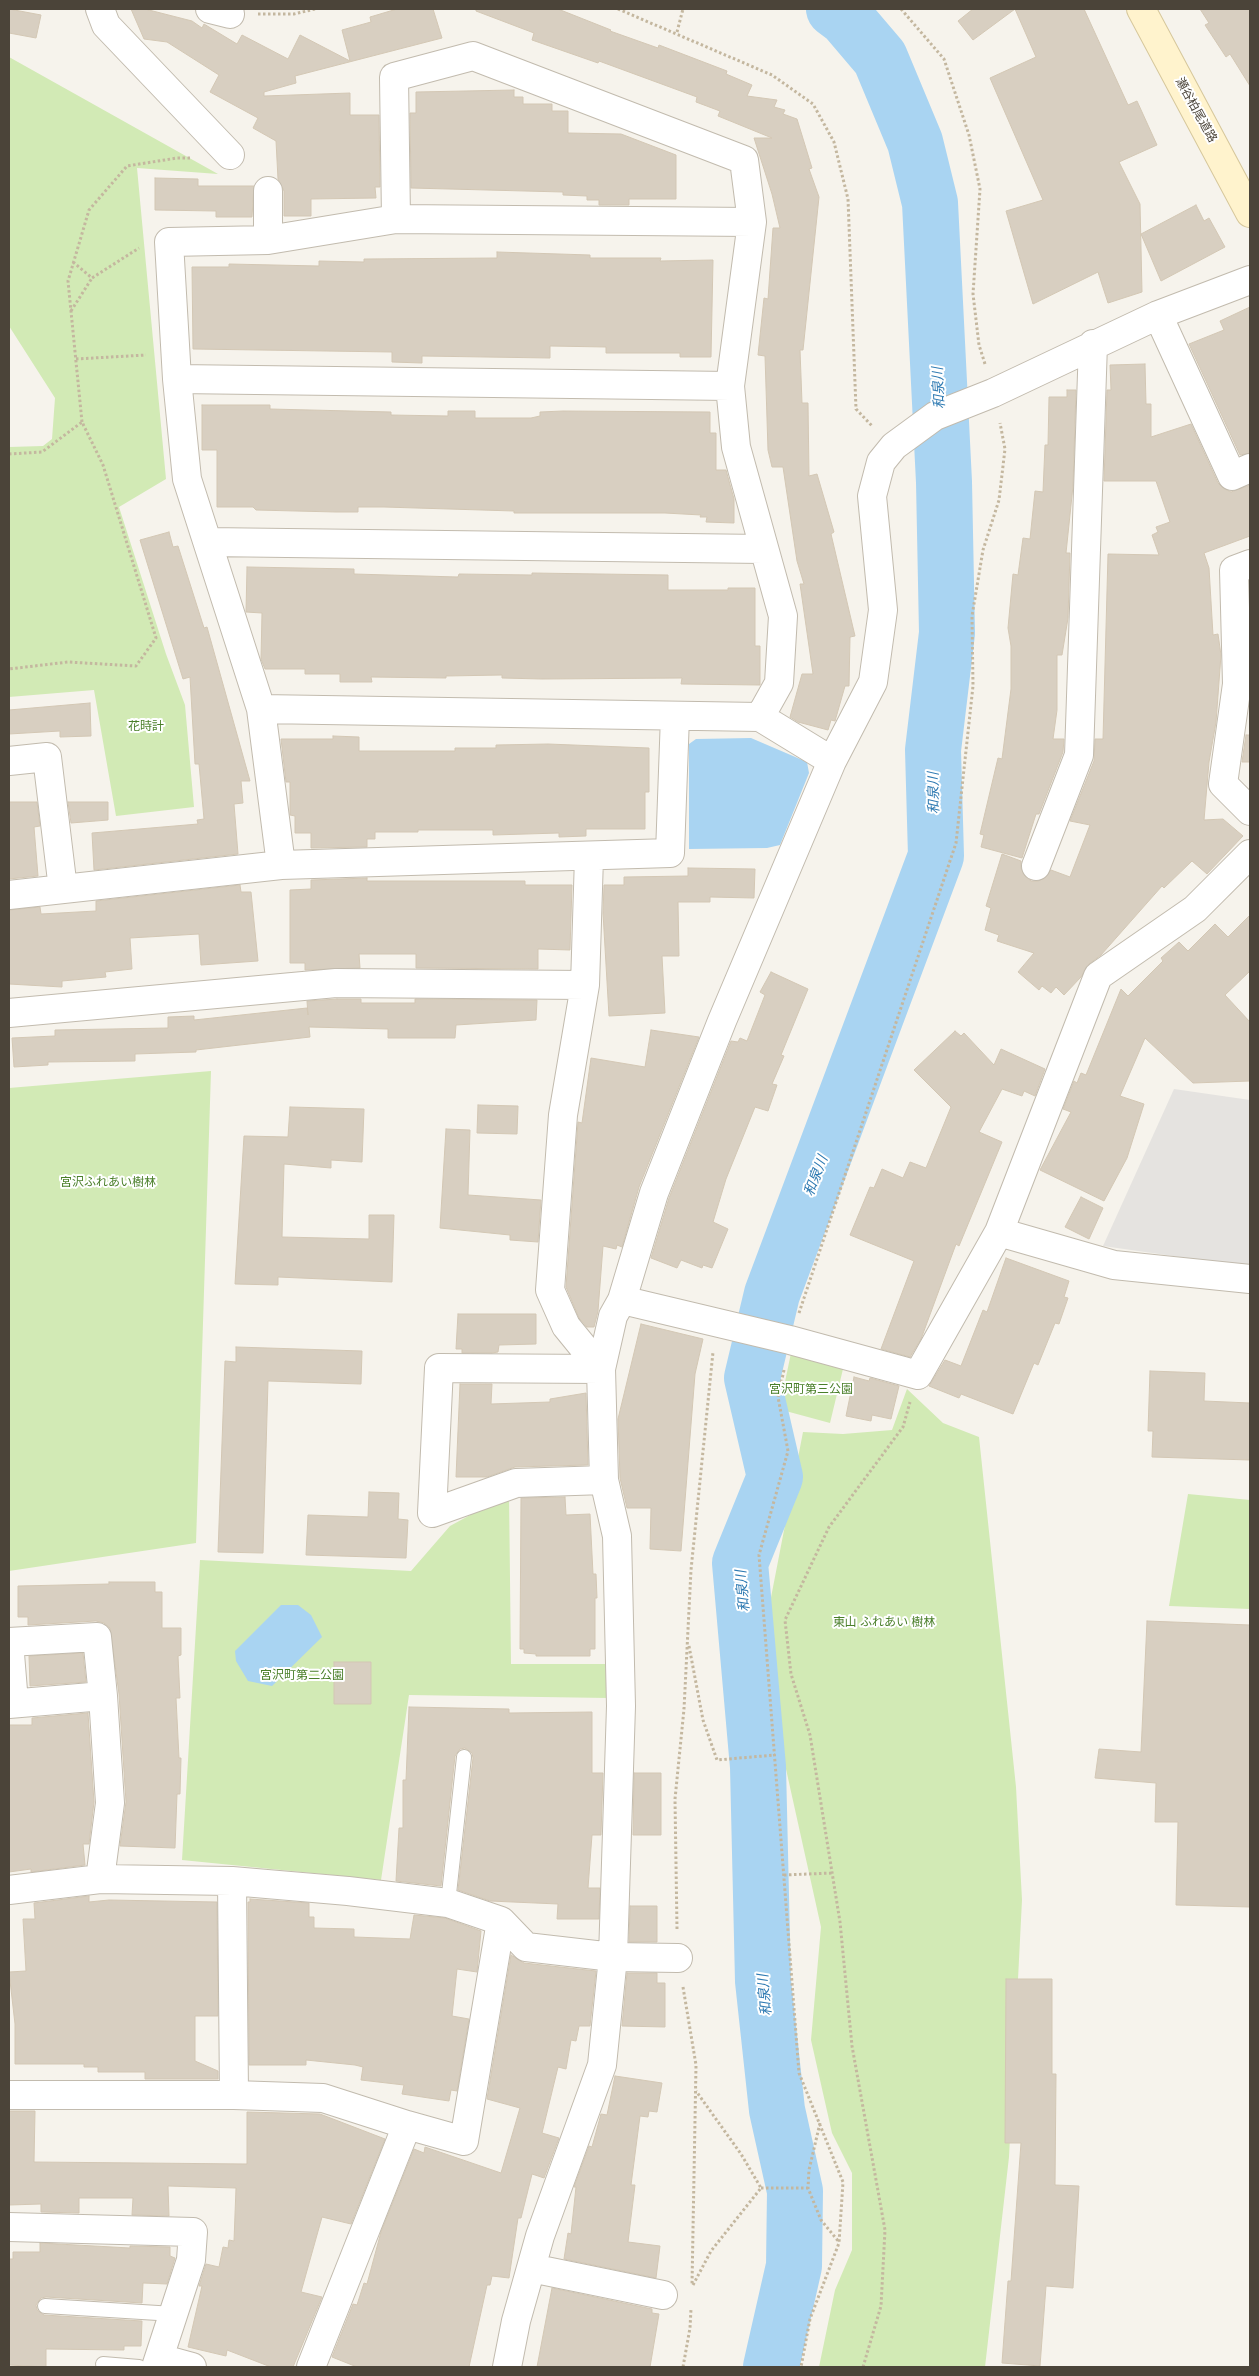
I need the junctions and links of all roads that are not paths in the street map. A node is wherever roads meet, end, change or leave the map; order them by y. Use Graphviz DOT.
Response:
graph roads {
  1 [pos="100,9"];
  2 [pos="1141,9"];
  3 [pos="225,151"];
  4 [pos="268,191"];
  5 [pos="1248,199"];
  6 [pos="396,219"];
  7 [pos="752,222"];
  8 [pos="268,240"];
  9 [pos="1250,280"];
  10 [pos="1158,315"];
  11 [pos="1093,344"];
  12 [pos="176,367"];
  13 [pos="730,386"];
  14 [pos="1250,468"];
  15 [pos="208,542"];
  16 [pos="764,549"];
  17 [pos="1250,564"];
  18 [pos="261,709"];
  19 [pos="675,716"];
  20 [pos="760,718"];
  21 [pos="9,761"];
  22 [pos="832,761"];
  23 [pos="1250,811"];
  24 [pos="1250,854"];
  25 [pos="589,857"];
  26 [pos="282,865"];
  27 [pos="1036,866"];
  28 [pos="63,889"];
  29 [pos="9,895"];
  30 [pos="585,985"];
  31 [pos="9,1013"];
  32 [pos="999,1232"];
  33 [pos="1250,1279"];
  34 [pos="622,1300"];
  35 [pos="601,1369"];
  36 [pos="604,1480"];
  37 [pos="103,1696"];
  38 [pos="12,1703"];
  39 [pos="464,1757"];
  40 [pos="100,1879"];
  41 [pos="232,1881"];
  42 [pos="9,1890"];
  43 [pos="448,1903"];
  44 [pos="501,1921"];
  45 [pos="613,1957"];
  46 [pos="678,1958"];
  47 [pos="9,2095"];
  48 [pos="234,2095"];
  49 [pos="407,2125"];
  50 [pos="9,2227"];
  51 [pos="531,2268"];
  52 [pos="663,2295"];
  53 [pos="45,2306"];
  54 [pos="174,2314"];
  55 [pos="104,2364"];
  56 [pos="152,2364"];
  57 [pos="192,2367"];
  58 [pos="311,2367"];
  59 [pos="507,2367"];
  1 -- 3 [label="street"];
  2 -- 5 [label="main road, 瀬谷柏尾道路"];
  4 -- 8 [label="street"];
  6 -- 7 [label="street"];
  6 -- 7 [label="street"];
  6 -- 8 [label="street"];
  7 -- 13 [label="street"];
  8 -- 12 [label="street"];
  9 -- 10 [label="street"];
  10 -- 11 [label="street"];
  10 -- 14 [label="street"];
  11 -- 22 [label="street"];
  11 -- 27 [label="street"];
  12 -- 13 [label="street"];
  12 -- 15 [label="street"];
  13 -- 16 [label="street"];
  15 -- 16 [label="street"];
  15 -- 18 [label="street"];
  16 -- 20 [label="street"];
  17 -- 23 [label="street"];
  18 -- 19 [label="street"];
  18 -- 26 [label="street"];
  19 -- 20 [label="street"];
  19 -- 25 [label="street"];
  20 -- 22 [label="street"];
  21 -- 28 [label="street"];
  22 -- 34 [label="street"];
  24 -- 32 [label="street"];
  25 -- 26 [label="street"];
  25 -- 30 [label="street"];
  26 -- 28 [label="street"];
  28 -- 29 [label="street"];
  30 -- 31 [label="street"];
  30 -- 35 [label="street"];
  32 -- 33 [label="street"];
  32 -- 34 [label="street"];
  34 -- 35 [label="street"];
  35 -- 36 [label="street"];
  35 -- 36 [label="street"];
  36 -- 45 [label="street"];
  37 -- 38 [label="street"];
  37 -- 38 [label="street"];
  37 -- 40 [label="street"];
  39 -- 43 [label="lane"];
  40 -- 41 [label="street"];
  40 -- 42 [label="street"];
  41 -- 43 [label="street"];
  41 -- 48 [label="street"];
  43 -- 44 [label="street"];
  44 -- 45 [label="street"];
  44 -- 49 [label="street"];
  45 -- 46 [label="street"];
  45 -- 51 [label="street"];
  47 -- 48 [label="street"];
  48 -- 49 [label="street"];
  49 -- 58 [label="street"];
  50 -- 54 [label="street"];
  51 -- 52 [label="street"];
  51 -- 59 [label="street"];
  53 -- 54 [label="lane"];
  54 -- 56 [label="street"];
  55 -- 56 [label="lane"];
  56 -- 57 [label="street"];
}
